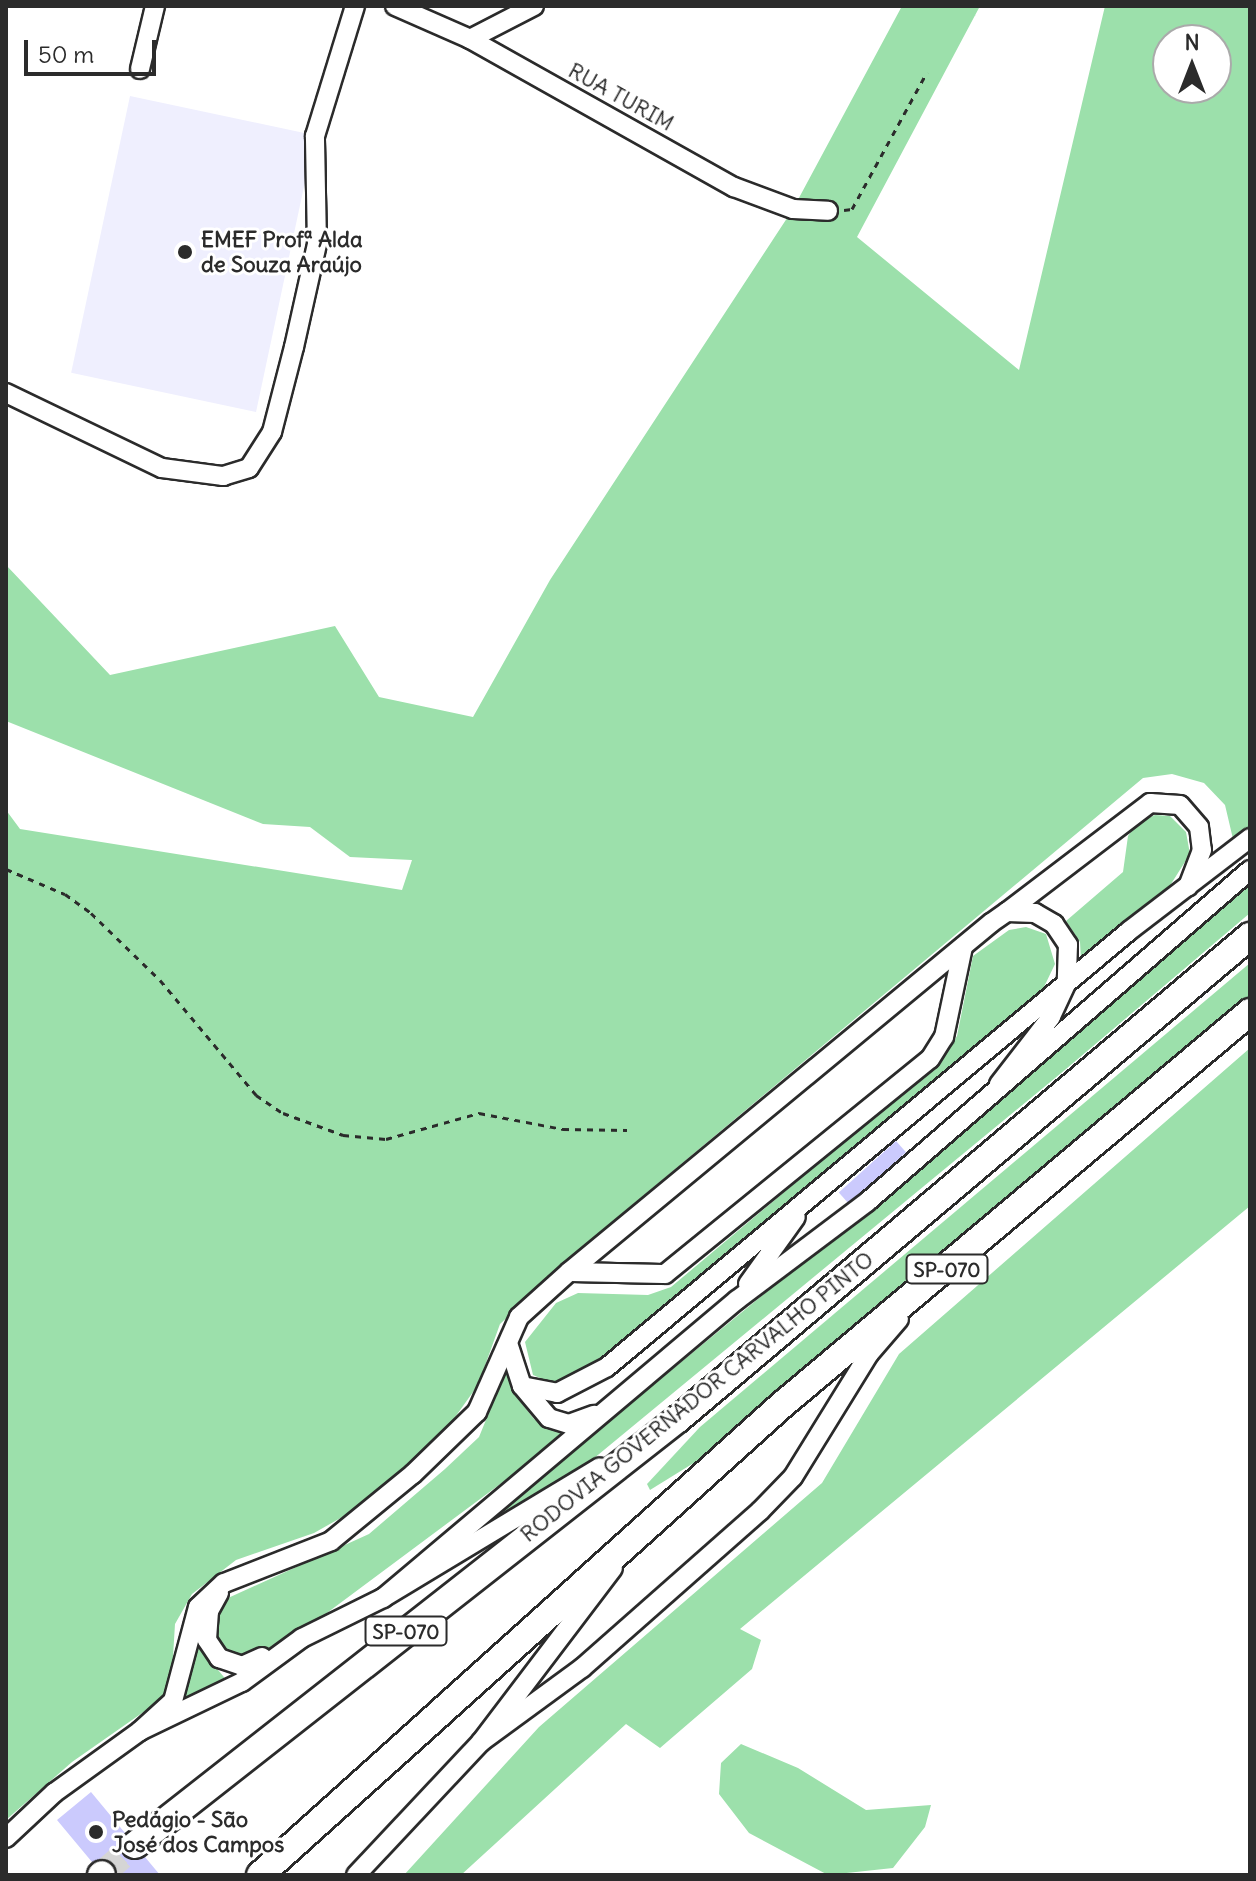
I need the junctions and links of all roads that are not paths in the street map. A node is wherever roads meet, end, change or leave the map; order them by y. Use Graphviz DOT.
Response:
graph roads {
  1 [pos="155,6"];
  2 [pos="355,6"];
  3 [pos="395,6"];
  4 [pos="534,6"];
  5 [pos="429,13"];
  6 [pos="470,39"];
  7 [pos="140,69"];
  8 [pos="828,211"];
  9 [pos="6,393"];
  10 [pos="1250,838"];
  11 [pos="1250,870"];
  12 [pos="1187,887"];
  13 [pos="1007,912"];
  14 [pos="1250,936"];
  15 [pos="963,947"];
  16 [pos="1067,982"];
  17 [pos="1250,1012"];
  18 [pos="999,1084"];
  19 [pos="809,1199"];
  20 [pos="569,1272"];
  21 [pos="925,1289"];
  22 [pos="737,1300"];
  23 [pos="508,1343"];
  24 [pos="522,1386"];
  25 [pos="600,1413"];
  26 [pos="678,1419"];
  27 [pos="644,1526"];
  28 [pos="224,1583"];
  29 [pos="383,1598"];
  30 [pos="302,1638"];
  31 [pos="140,1731"];
  32 [pos="481,1742"];
  33 [pos="6,1838"];
  34 [pos="135,1845"];
  35 [pos="260,1875"];
  36 [pos="356,1875"];
  1 -- 7 [label="street"];
  2 -- 9 [label="street"];
  3 -- 5 [label="street, RUA TURIM"];
  4 -- 6 [label="street"];
  5 -- 6 [label="street, RUA TURIM"];
  6 -- 8 [label="street, RUA TURIM"];
  10 -- 12 [label="street"];
  11 -- 18 [label="street"];
  12 -- 13 [label="street"];
  12 -- 16 [label="street"];
  13 -- 15 [label="street"];
  13 -- 16 [label="street"];
  14 -- 26 [label="highway, RODOVIA GOVERNADOR CARVALHO PINTO / SP-070"];
  15 -- 20 [label="street"];
  15 -- 20 [label="street"];
  16 -- 18 [label="street"];
  16 -- 19 [label="street"];
  17 -- 21 [label="highway, SP-070"];
  18 -- 22 [label="street"];
  19 -- 22 [label="street"];
  19 -- 24 [label="street"];
  20 -- 23 [label="street"];
  21 -- 27 [label="highway, SP-070"];
  21 -- 32 [label="street"];
  22 -- 25 [label="street"];
  23 -- 24 [label="street"];
  23 -- 28 [label="street"];
  24 -- 25 [label="street"];
  25 -- 29 [label="street"];
  26 -- 29 [label="street"];
  26 -- 34 [label="highway, RODOVIA GOVERNADOR CARVALHO PINTO / SP-070"];
  27 -- 32 [label="street"];
  27 -- 35 [label="highway, SP-070"];
  28 -- 30 [label="street"];
  28 -- 31 [label="street"];
  29 -- 30 [label="street"];
  30 -- 31 [label="street"];
  31 -- 33 [label="street"];
  32 -- 36 [label="street"];
}
